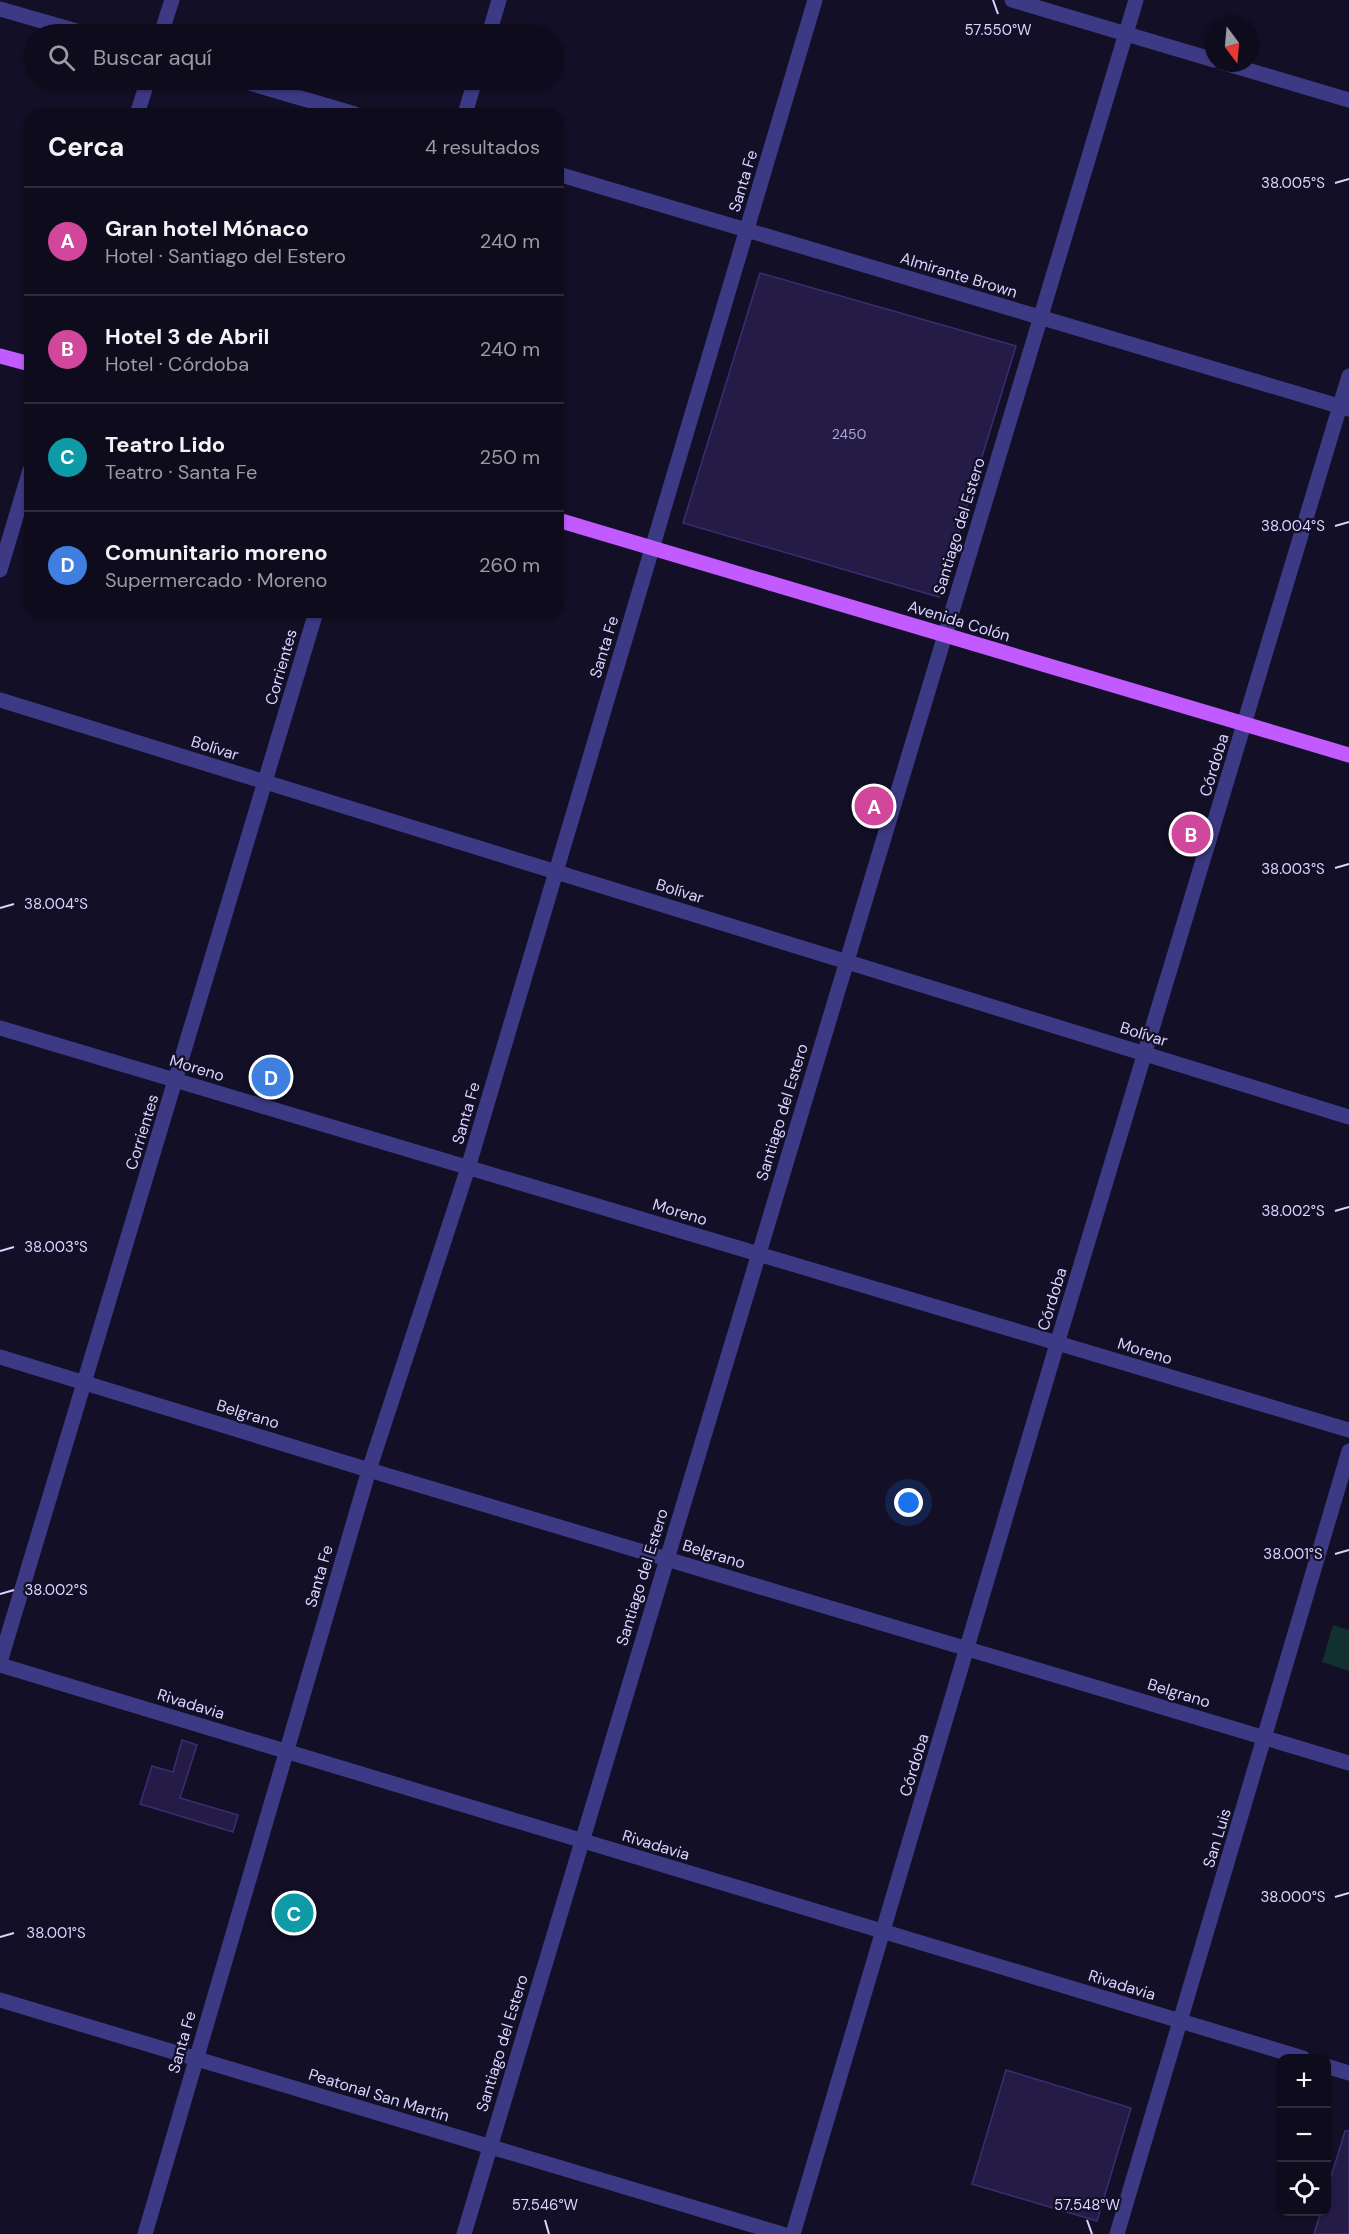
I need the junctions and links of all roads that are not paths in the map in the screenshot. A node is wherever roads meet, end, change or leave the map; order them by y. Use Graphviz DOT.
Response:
graph roads {
  1 [pos="172,0"];
  2 [pos="499,0"];
  3 [pos="816,0"];
  4 [pos="1012,0"];
  5 [pos="1136,0"];
  6 [pos="0,9"];
  7 [pos="52,24"];
  8 [pos="164,24"];
  9 [pos="492,24"];
  10 [pos="1126,34"];
  11 [pos="1205,57"];
  12 [pos="1254,72"];
  13 [pos="145,90"];
  14 [pos="273,90"];
  15 [pos="472,90"];
  16 [pos="1349,100"];
  17 [pos="139,108"];
  18 [pos="335,108"];
  19 [pos="467,108"];
  20 [pos="564,176"];
  21 [pos="747,231"];
  22 [pos="1040,318"];
  23 [pos="0,356"];
  24 [pos="24,362"];
  25 [pos="1349,376"];
  26 [pos="1344,408"];
  27 [pos="24,490"];
  28 [pos="564,522"];
  29 [pos="652,548"];
  30 [pos="0,570"];
  31 [pos="314,618"];
  32 [pos="945,635"];
  33 [pos="0,700"];
  34 [pos="1245,724"];
  35 [pos="1349,755"];
  36 [pos="266,782"];
  37 [pos="555,872"];
  38 [pos="846,961"];
  39 [pos="0,1028"];
  40 [pos="1146,1054"];
  41 [pos="176,1081"];
  42 [pos="1349,1117"];
  43 [pos="468,1168"];
  44 [pos="758,1254"];
  45 [pos="1057,1344"];
  46 [pos="0,1357"];
  47 [pos="85,1383"];
  48 [pos="1349,1430"];
  49 [pos="1349,1451"];
  50 [pos="369,1470"];
  51 [pos="666,1559"];
  52 [pos="968,1649"];
  53 [pos="0,1664"];
  54 [pos="1266,1738"];
  55 [pos="286,1752"];
  56 [pos="1349,1762"];
  57 [pos="582,1841"];
  58 [pos="883,1932"];
  59 [pos="0,2000"];
  60 [pos="1181,2022"];
  61 [pos="1289,2054"];
  62 [pos="196,2059"];
  63 [pos="1331,2068"];
  64 [pos="1349,2073"];
  65 [pos="490,2146"];
  66 [pos="145,2234"];
  67 [pos="464,2234"];
  68 [pos="782,2234"];
  69 [pos="793,2234"];
  70 [pos="1117,2234"];
  1 -- 8 [label="street"];
  2 -- 9 [label="street"];
  3 -- 21 [label="street, Santa Fe"];
  4 -- 10 [label="street"];
  5 -- 10 [label="street, Santiago del Estero"];
  6 -- 7 [label="street"];
  10 -- 11 [label="street"];
  10 -- 22 [label="street, Santiago del Estero"];
  12 -- 16 [label="street"];
  13 -- 17 [label="street"];
  14 -- 18 [label="street"];
  15 -- 19 [label="street"];
  20 -- 21 [label="street, Almirante Brown"];
  21 -- 22 [label="street, Almirante Brown"];
  21 -- 29 [label="street, Santa Fe"];
  22 -- 26 [label="street, Almirante Brown"];
  22 -- 32 [label="street, Santiago del Estero"];
  23 -- 24 [label="main road"];
  25 -- 26 [label="street, Córdoba"];
  26 -- 34 [label="street, Córdoba"];
  27 -- 30 [label="street"];
  28 -- 29 [label="main road, Avenida Colón"];
  29 -- 32 [label="main road, Avenida Colón"];
  29 -- 37 [label="street, Santa Fe"];
  31 -- 36 [label="street, Corrientes"];
  32 -- 34 [label="main road, Avenida Colón"];
  32 -- 38 [label="street, Santiago del Estero"];
  33 -- 36 [label="street, Bolívar"];
  34 -- 35 [label="main road, Avenida Colón"];
  34 -- 40 [label="street, Córdoba"];
  36 -- 37 [label="street, Bolívar"];
  36 -- 41 [label="street, Corrientes"];
  37 -- 38 [label="street, Bolívar"];
  37 -- 43 [label="street, Santa Fe"];
  38 -- 40 [label="street, Bolívar"];
  38 -- 44 [label="street, Santiago del Estero"];
  39 -- 41 [label="street, Moreno"];
  40 -- 42 [label="street, Bolívar"];
  40 -- 45 [label="street, Córdoba"];
  41 -- 43 [label="street, Moreno"];
  41 -- 47 [label="street, Corrientes"];
  43 -- 44 [label="street, Moreno"];
  43 -- 50 [label="street, Santa Fe"];
  44 -- 45 [label="street, Moreno"];
  44 -- 51 [label="street, Santiago del Estero"];
  45 -- 48 [label="street, Moreno"];
  45 -- 52 [label="street, Córdoba"];
  46 -- 47 [label="street, Belgrano"];
  47 -- 50 [label="street, Belgrano"];
  47 -- 53 [label="street, Corrientes"];
  49 -- 54 [label="street, San Luis"];
  50 -- 51 [label="street, Belgrano"];
  50 -- 55 [label="street, Santa Fe"];
  51 -- 52 [label="street, Belgrano"];
  51 -- 57 [label="street, Santiago del Estero"];
  52 -- 54 [label="street, Belgrano"];
  52 -- 58 [label="street, Córdoba"];
  53 -- 55 [label="street, Rivadavia"];
  54 -- 56 [label="street, Belgrano"];
  54 -- 60 [label="street, San Luis"];
  55 -- 57 [label="street, Rivadavia"];
  55 -- 62 [label="street, Santa Fe"];
  57 -- 58 [label="street, Rivadavia"];
  57 -- 65 [label="street, Santiago del Estero"];
  58 -- 60 [label="street, Rivadavia"];
  58 -- 69 [label="street, Córdoba"];
  59 -- 62 [label="street, Peatonal San Martín"];
  60 -- 61 [label="street, Rivadavia"];
  60 -- 70 [label="street, San Luis"];
  62 -- 65 [label="street, Peatonal San Martín"];
  62 -- 66 [label="street, Santa Fe"];
  63 -- 64 [label="street"];
  65 -- 67 [label="street, Santiago del Estero"];
  65 -- 68 [label="street, Peatonal San Martín"];
}
